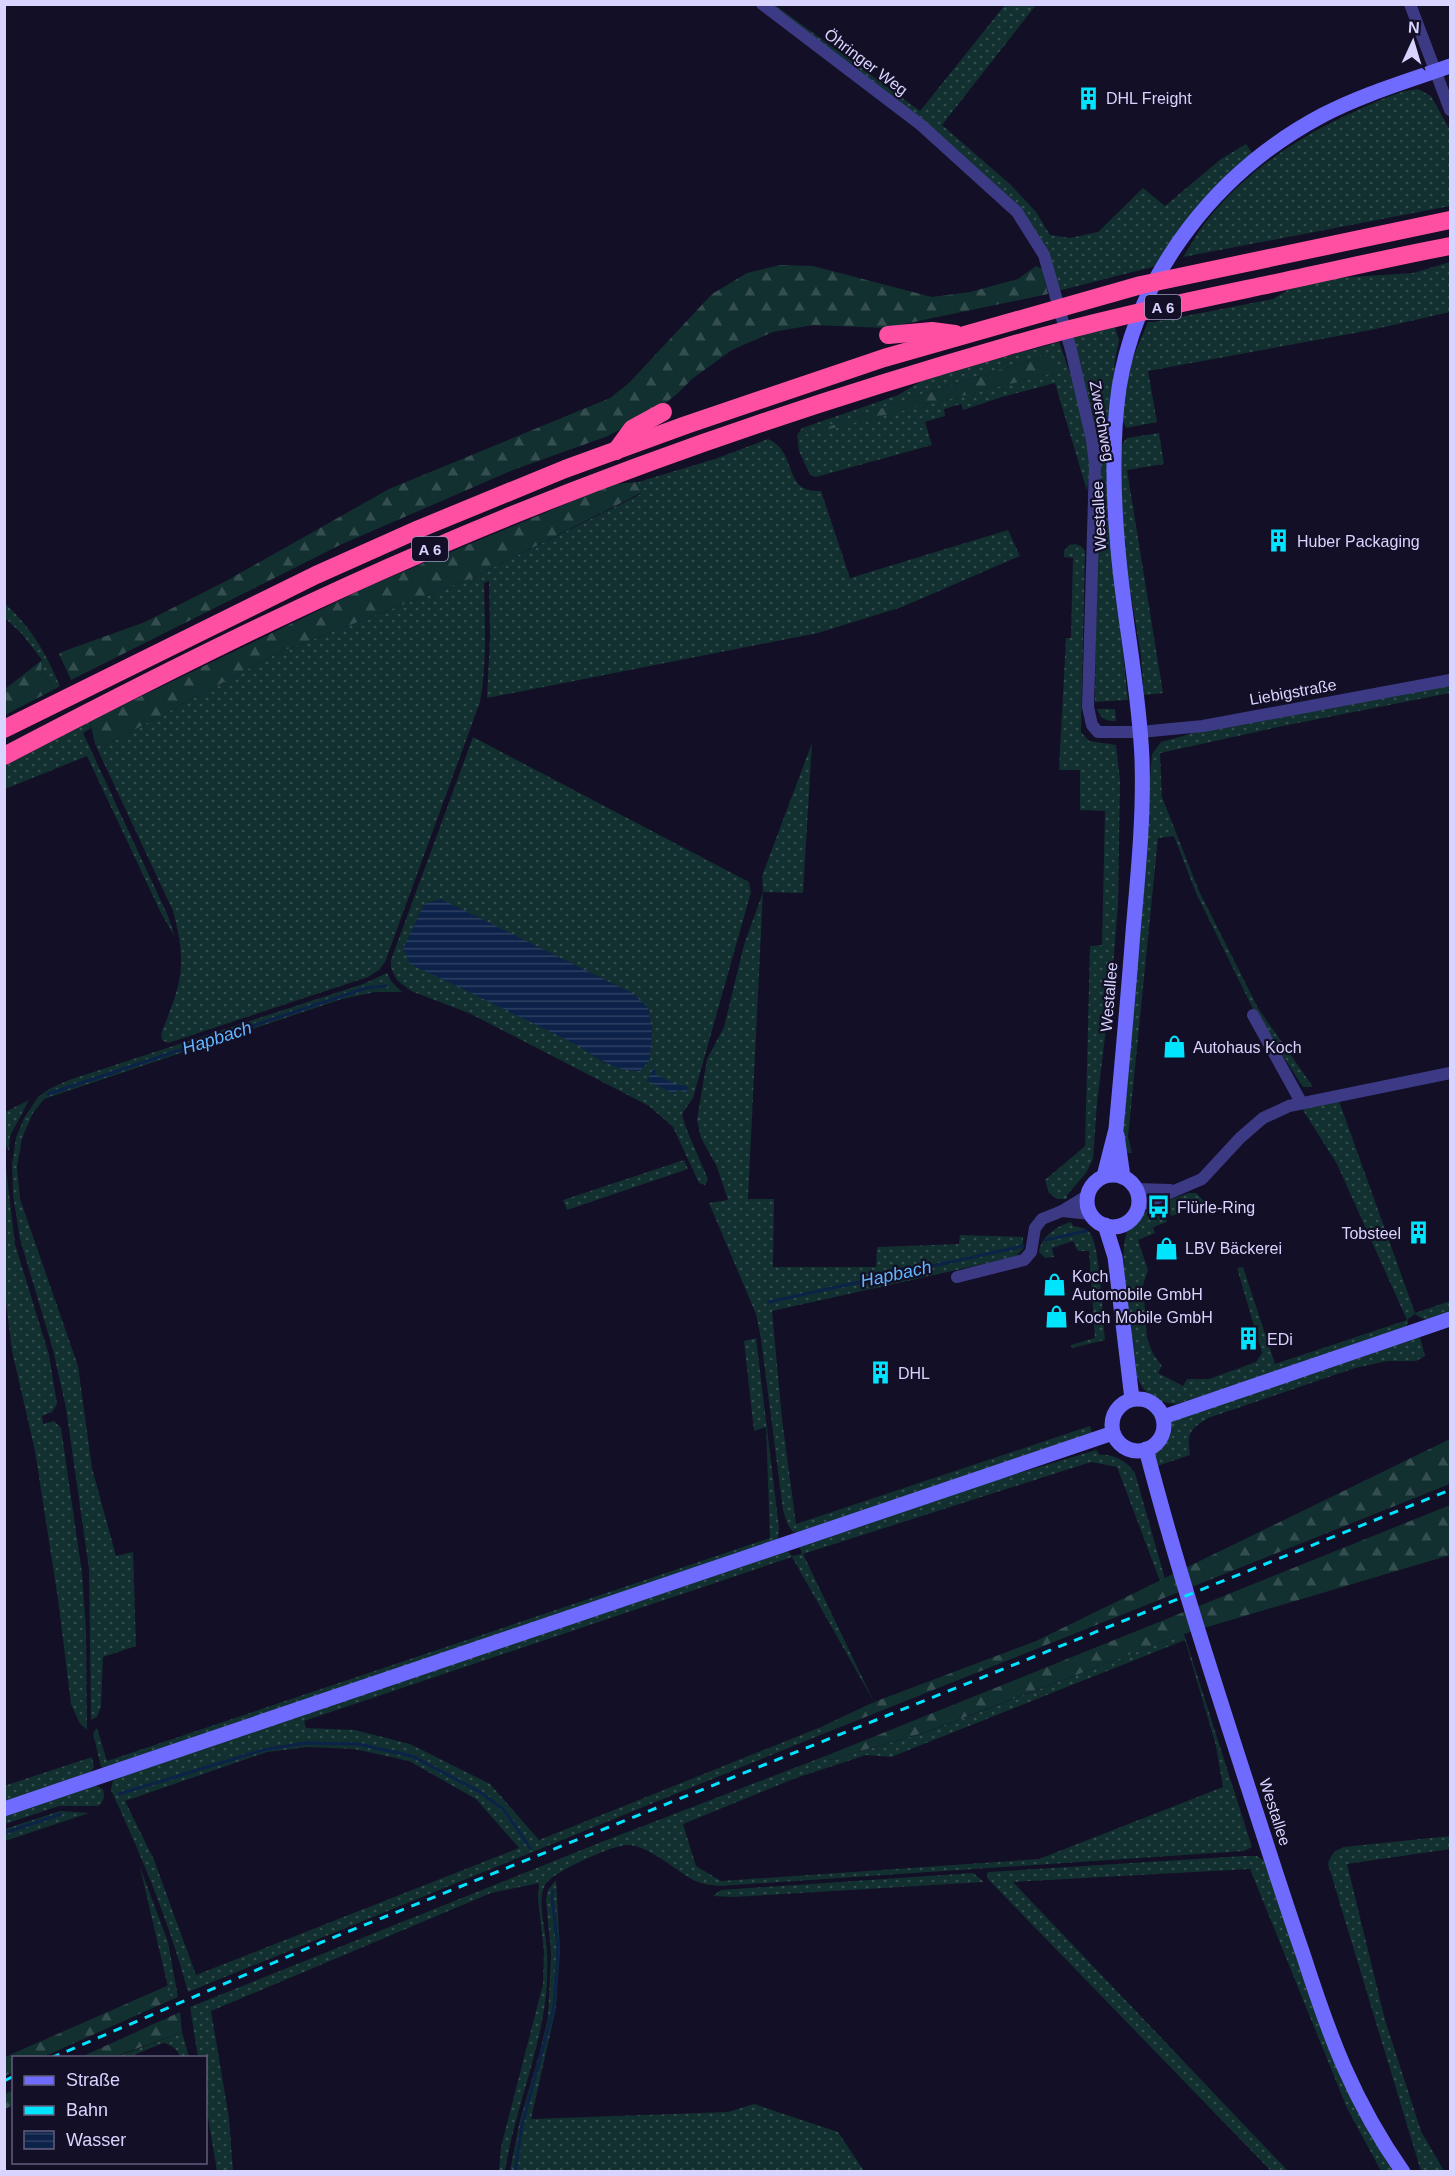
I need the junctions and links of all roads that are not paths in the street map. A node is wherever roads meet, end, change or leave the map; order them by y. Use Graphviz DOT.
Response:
graph roads {
  1 [pos="762,4"];
  2 [pos="1410,4"];
  3 [pos="1450,66"];
  4 [pos="1435,71"];
  5 [pos="1450,110"];
  6 [pos="921,125"];
  7 [pos="1450,220"];
  8 [pos="1450,246"];
  9 [pos="888,335"];
  10 [pos="964,335"];
  11 [pos="663,411"];
  12 [pos="616,451"];
  13 [pos="1450,680"];
  14 [pos="4,729"];
  15 [pos="1140,732"];
  16 [pos="4,756"];
  17 [pos="1253,1015"];
  18 [pos="1450,1073"];
  19 [pos="1301,1102"];
  20 [pos="1116,1130"];
  21 [pos="1104,1176"];
  22 [pos="1123,1177"];
  23 [pos="1137,1189"];
  24 [pos="1174,1191"];
  25 [pos="1088,1195"];
  26 [pos="1139,1206"];
  27 [pos="1062,1211"];
  28 [pos="1091,1214"];
  29 [pos="1123,1224"];
  30 [pos="1105,1225"];
  31 [pos="1115,1257"];
  32 [pos="957,1277"];
  33 [pos="1450,1319"];
  34 [pos="1132,1400"];
  35 [pos="1163,1417"];
  36 [pos="1113,1433"];
  37 [pos="1146,1449"];
  38 [pos="4,1809"];
  39 [pos="1403,2172"];
  1 -- 6 [label="street, Öhringer Weg"];
  2 -- 4 [label="street"];
  3 -- 4 [label="main road, Westallee"];
  4 -- 5 [label="street"];
  4 -- 15 [label="main road, Westallee"];
  6 -- 15 [label="street, Zwerchweg"];
  7 -- 10 [label="highway, A 6"];
  8 -- 16 [label="highway, A 6"];
  9 -- 10 [label="highway"];
  10 -- 12 [label="highway, A 6"];
  11 -- 12 [label="highway"];
  12 -- 14 [label="highway, A 6"];
  13 -- 15 [label="street, Liebigstraße"];
  15 -- 20 [label="main road, Westallee"];
  17 -- 19 [label="street"];
  18 -- 19 [label="street"];
  19 -- 24 [label="street"];
  20 -- 21 [label="main road, Westallee"];
  20 -- 22 [label="main road, Westallee"];
  21 -- 22 [label="main road"];
  21 -- 25 [label="main road"];
  22 -- 23 [label="main road"];
  23 -- 24 [label="street"];
  23 -- 26 [label="main road"];
  24 -- 26 [label="street"];
  25 -- 27 [label="street"];
  25 -- 28 [label="main road"];
  26 -- 29 [label="main road"];
  27 -- 28 [label="street"];
  27 -- 32 [label="street"];
  28 -- 30 [label="main road"];
  29 -- 30 [label="main road"];
  29 -- 31 [label="main road"];
  30 -- 31 [label="main road"];
  31 -- 34 [label="main road"];
  33 -- 35 [label="main road"];
  34 -- 35 [label="main road"];
  34 -- 36 [label="main road"];
  35 -- 37 [label="main road"];
  36 -- 37 [label="main road"];
  36 -- 38 [label="main road"];
  37 -- 39 [label="main road, Westallee"];
}
